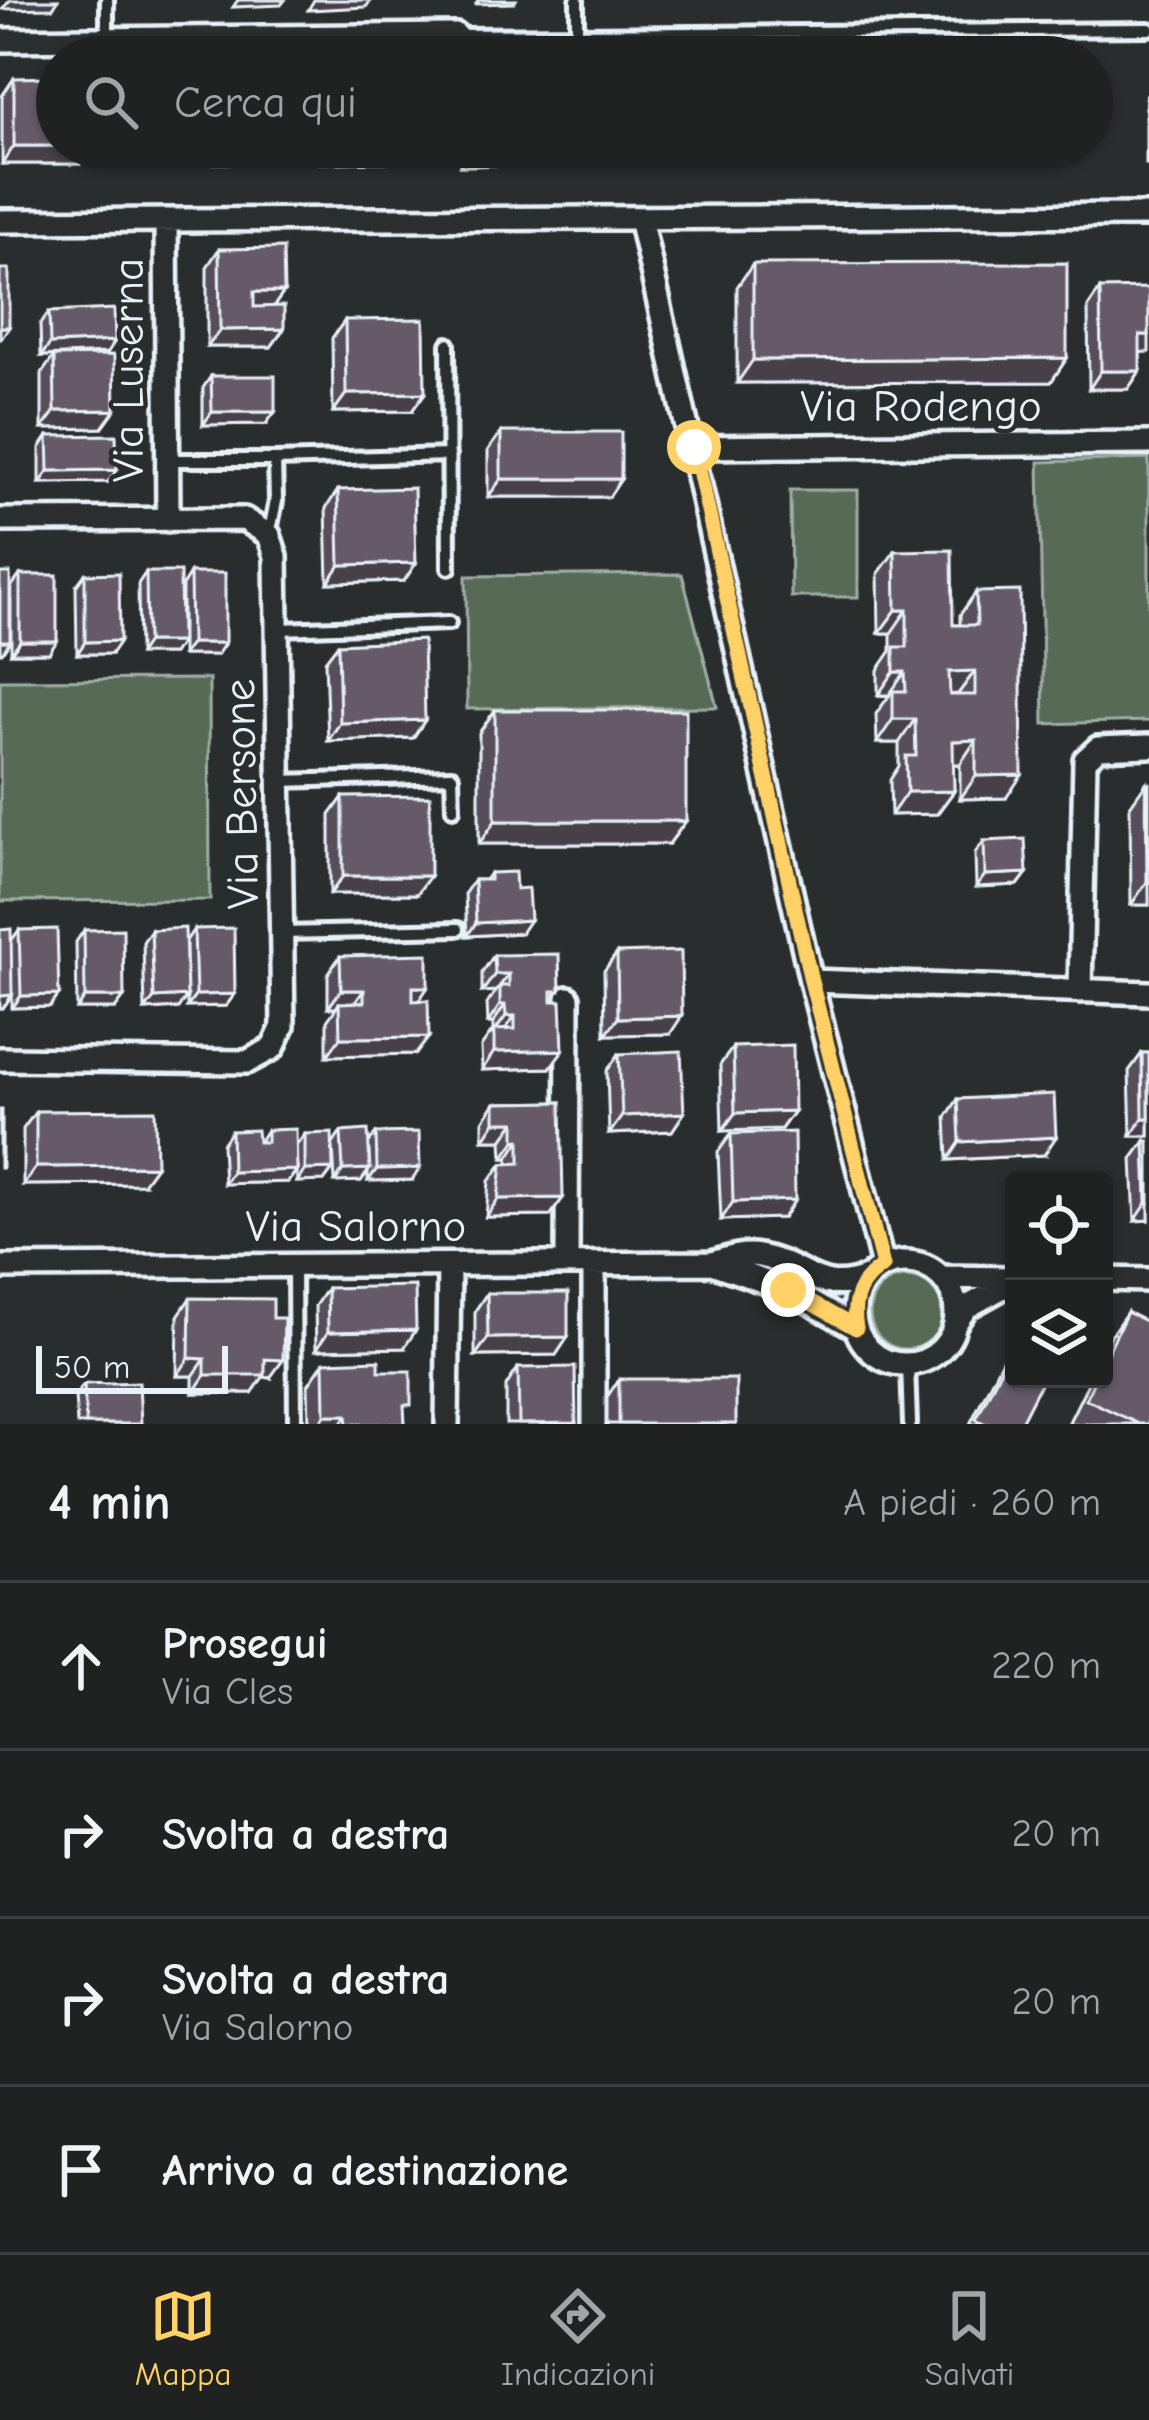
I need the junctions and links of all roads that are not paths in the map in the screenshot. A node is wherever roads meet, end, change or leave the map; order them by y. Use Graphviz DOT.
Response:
graph roads {
  1 [pos="107,0"];
  2 [pos="577,0"];
  3 [pos="1149,29"];
  4 [pos="577,32"];
  5 [pos="456,34"];
  6 [pos="107,36"];
  7 [pos="316,36"];
  8 [pos="0,40"];
  9 [pos="36,40"];
  10 [pos="1149,215"];
  11 [pos="640,218"];
  12 [pos="0,220"];
  13 [pos="166,220"];
  14 [pos="448,344"];
  15 [pos="1149,443"];
  16 [pos="694,447"];
  17 [pos="448,455"];
  18 [pos="168,460"];
  19 [pos="275,460"];
  20 [pos="0,520"];
  21 [pos="168,520"];
  22 [pos="269,536"];
  23 [pos="449,568"];
  24 [pos="449,623"];
  25 [pos="277,629"];
  26 [pos="1149,746"];
  27 [pos="280,781"];
  28 [pos="453,809"];
  29 [pos="458,929"];
  30 [pos="281,933"];
  31 [pos="811,981"];
  32 [pos="1080,991"];
  33 [pos="1149,992"];
  34 [pos="568,998"];
  35 [pos="0,1059"];
  36 [pos="712,1263"];
  37 [pos="449,1264"];
  38 [pos="567,1264"];
  39 [pos="594,1264"];
  40 [pos="294,1266"];
  41 [pos="0,1267"];
  42 [pos="875,1272"];
  43 [pos="942,1276"];
  44 [pos="1113,1279"];
  45 [pos="1005,1280"];
  46 [pos="1149,1280"];
  47 [pos="1005,1285"];
  48 [pos="955,1324"];
  49 [pos="856,1328"];
  50 [pos="908,1364"];
  51 [pos="295,1424"];
  52 [pos="447,1424"];
  53 [pos="594,1424"];
  54 [pos="910,1424"];
  1 -- 6 [label="lane"];
  2 -- 4 [label="lane"];
  3 -- 4 [label="lane"];
  4 -- 5 [label="lane"];
  5 -- 7 [label="street"];
  8 -- 9 [label="street"];
  10 -- 11 [label="street"];
  11 -- 13 [label="street"];
  11 -- 16 [label="street"];
  12 -- 13 [label="street"];
  13 -- 18 [label="street, Via Luserna"];
  14 -- 17 [label="lane"];
  15 -- 16 [label="street, Via Rodengo"];
  16 -- 31 [label="street"];
  17 -- 19 [label="lane"];
  17 -- 23 [label="lane"];
  18 -- 19 [label="lane"];
  18 -- 21 [label="street, Via Luserna"];
  19 -- 22 [label="lane"];
  20 -- 21 [label="street"];
  21 -- 22 [label="street"];
  22 -- 25 [label="street, Via Bersone"];
  24 -- 25 [label="lane"];
  25 -- 27 [label="street, Via Bersone"];
  26 -- 32 [label="street"];
  27 -- 28 [label="lane"];
  27 -- 30 [label="street, Via Bersone"];
  29 -- 30 [label="lane"];
  30 -- 35 [label="street, Via Bersone"];
  31 -- 32 [label="street"];
  31 -- 42 [label="street"];
  32 -- 33 [label="street"];
  34 -- 38 [label="street"];
  36 -- 39 [label="street, Via Salorno"];
  36 -- 42 [label="street, Via Salorno"];
  36 -- 49 [label="street, Via Salorno"];
  37 -- 38 [label="street, Via Salorno"];
  37 -- 40 [label="street, Via Salorno"];
  37 -- 52 [label="street"];
  38 -- 39 [label="street, Via Salorno"];
  39 -- 53 [label="street"];
  40 -- 41 [label="street, Via Salorno"];
  40 -- 51 [label="lane"];
  42 -- 43 [label="street"];
  42 -- 49 [label="street"];
  43 -- 45 [label="street"];
  43 -- 48 [label="street"];
  44 -- 46 [label="street"];
  47 -- 48 [label="street"];
  48 -- 50 [label="street"];
  49 -- 50 [label="street"];
  50 -- 54 [label="lane"];
}
